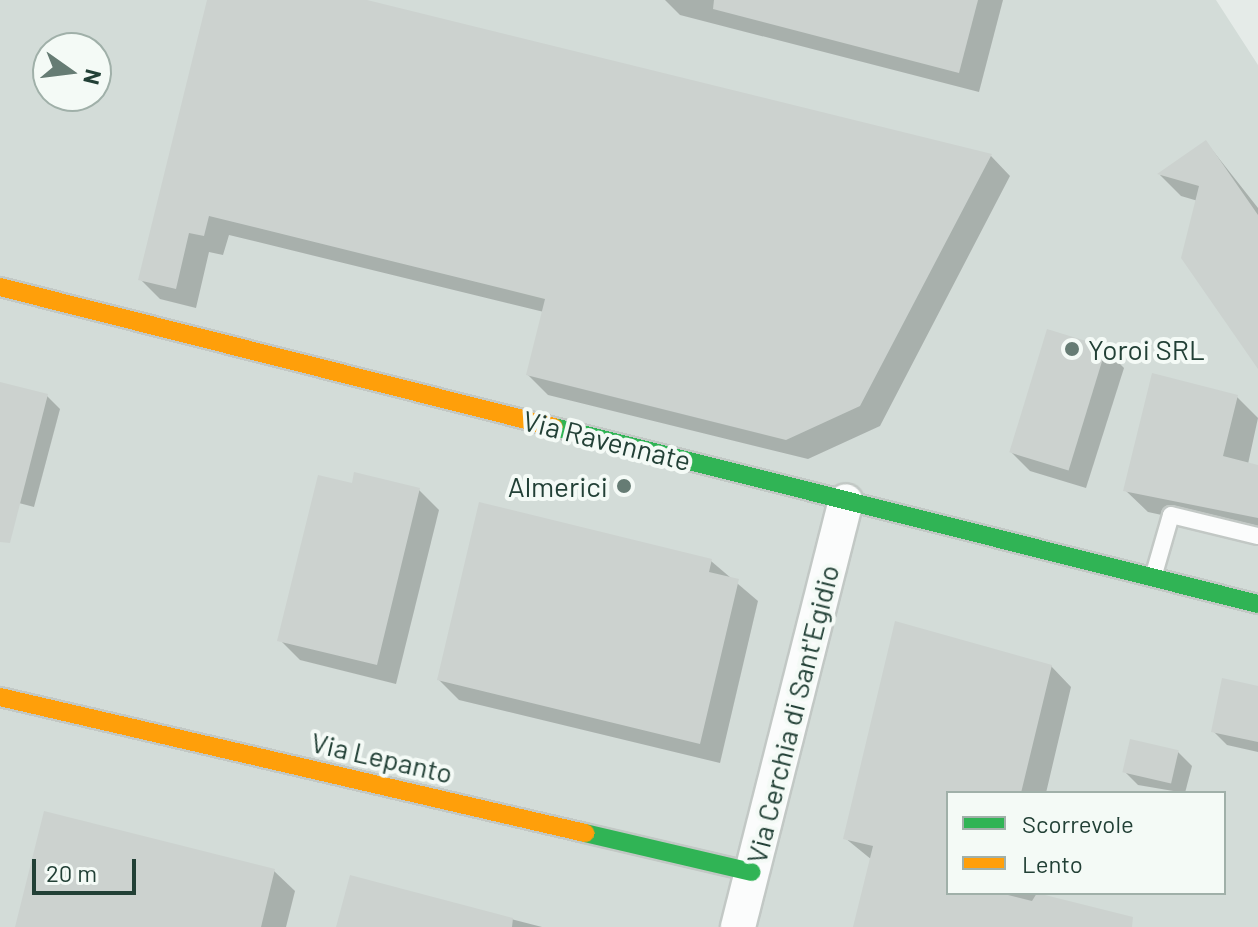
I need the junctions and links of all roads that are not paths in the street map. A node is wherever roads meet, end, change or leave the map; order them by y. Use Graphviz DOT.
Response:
graph roads {
  1 [pos="0,287"];
  2 [pos="846,501"];
  3 [pos="1258,536"];
  4 [pos="1154,575"];
  5 [pos="1215,591"];
  6 [pos="1258,595"];
  7 [pos="1258,604"];
  8 [pos="0,697"];
  9 [pos="751,872"];
  10 [pos="738,927"];
  1 -- 2 [label="street, Via Ravennate"];
  2 -- 4 [label="street, Via Ravennate"];
  2 -- 9 [label="street, Via Cerchia di Sant'Egidio"];
  3 -- 4 [label="lane"];
  4 -- 5 [label="street, Via Ravennate"];
  5 -- 6 [label="street, Via Ravennate"];
  5 -- 7 [label="street, Via Ravennate"];
  8 -- 9 [label="street, Via Lepanto"];
  9 -- 10 [label="street, Via Cerchia di Sant'Egidio"];
}
